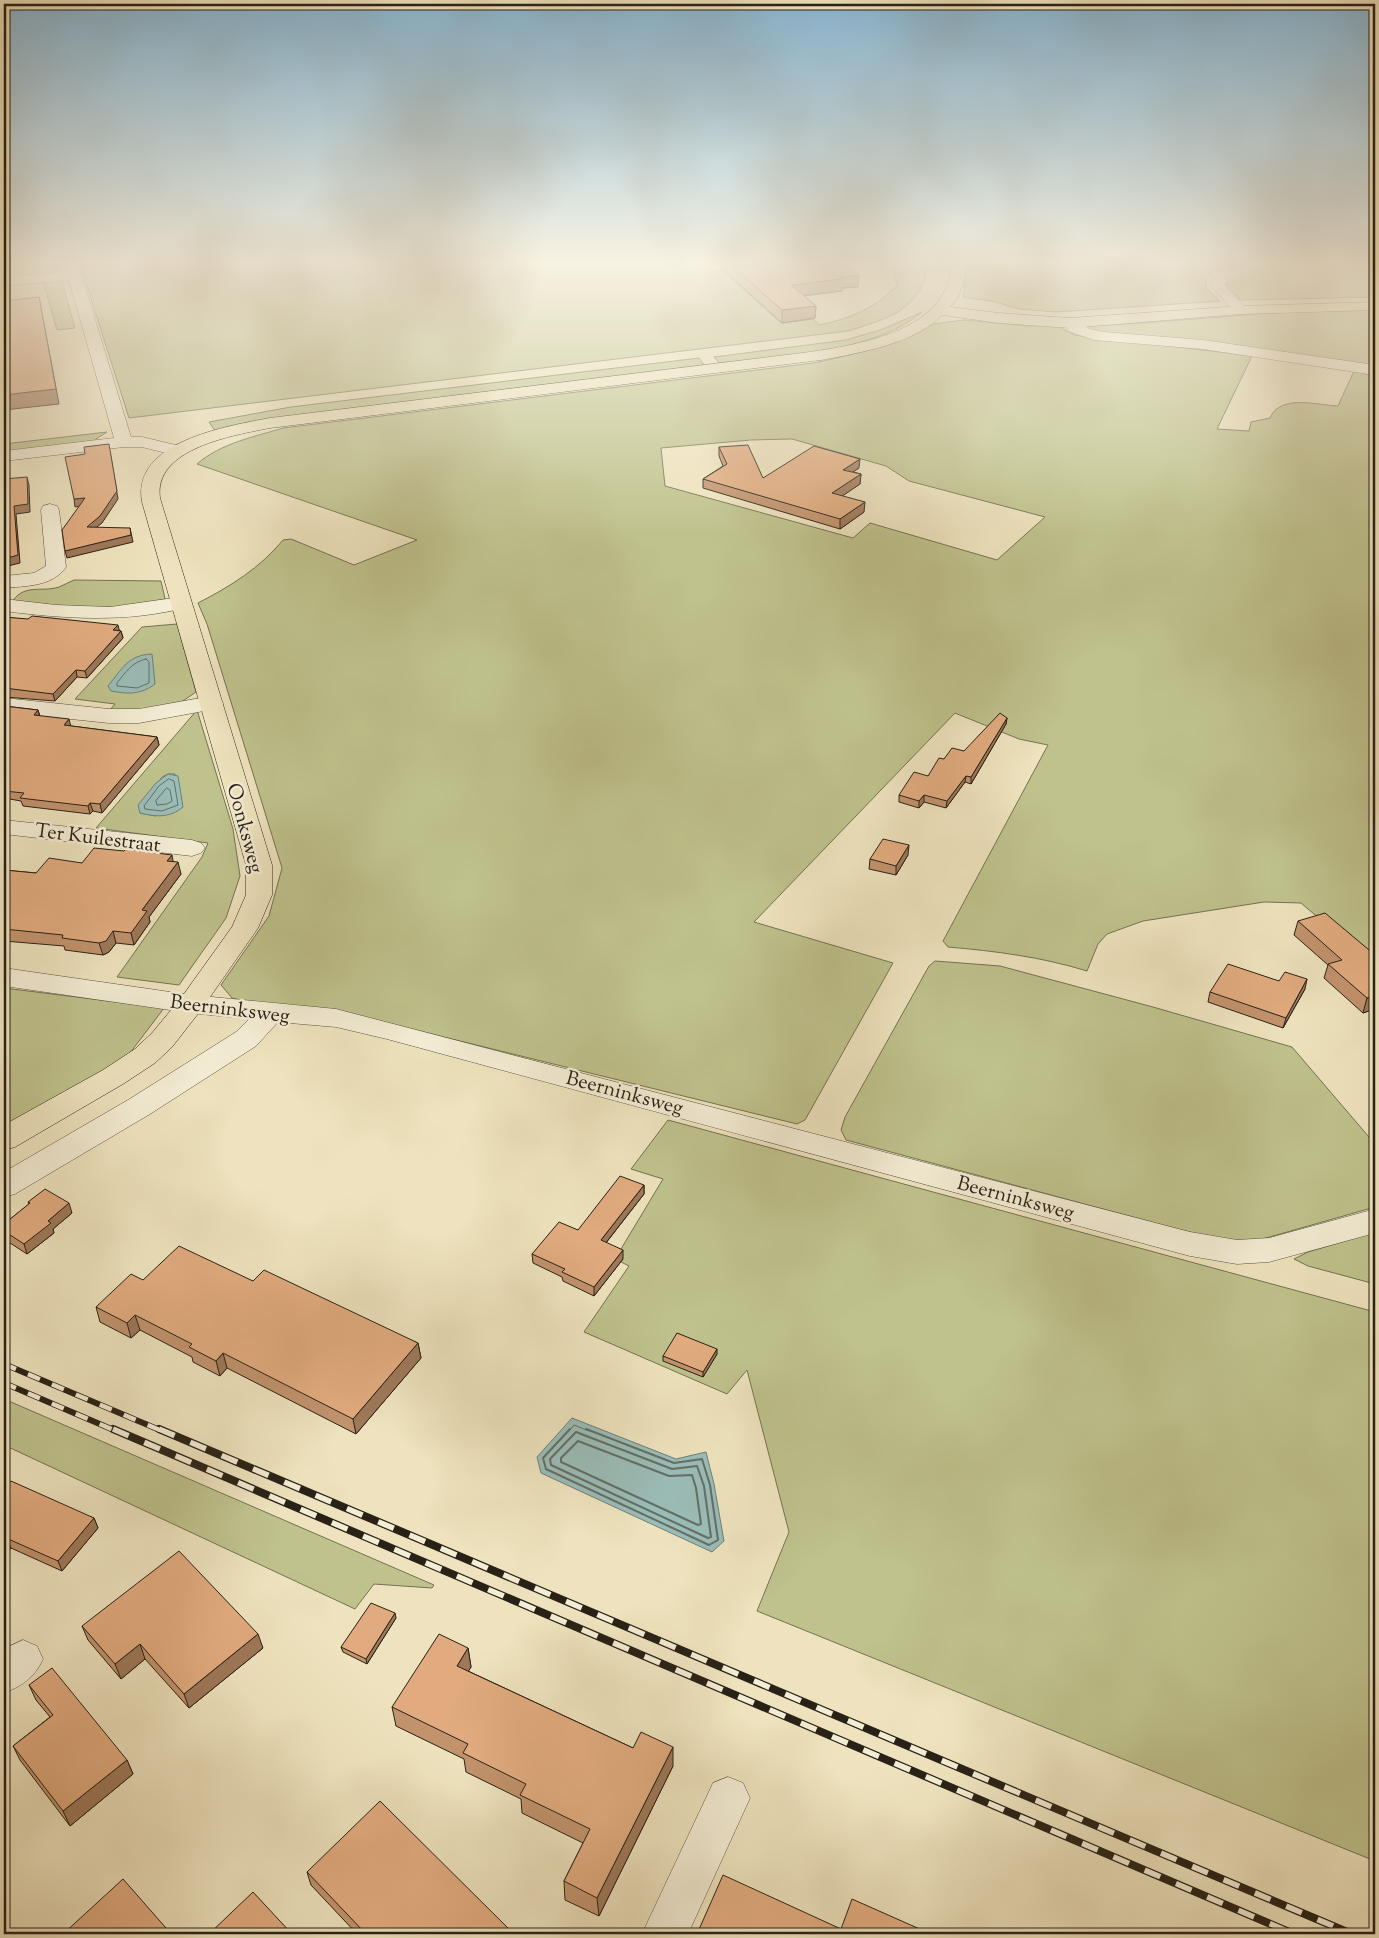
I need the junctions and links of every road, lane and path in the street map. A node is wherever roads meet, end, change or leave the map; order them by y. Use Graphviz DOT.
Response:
graph roads {
  1 [pos="98,354"];
  2 [pos="823,354"];
  3 [pos="1268,354"];
  4 [pos="1375,370"];
  5 [pos="124,442"];
  6 [pos="178,451"];
  7 [pos="4,456"];
  8 [pos="50,510"];
  9 [pos="6,584"];
  10 [pos="181,603"];
  11 [pos="4,605"];
  12 [pos="212,703"];
  13 [pos="4,705"];
  14 [pos="4,826"];
  15 [pos="192,848"];
  16 [pos="4,977"];
  17 [pos="191,1004"];
  18 [pos="270,1014"];
  19 [pos="4,1139"];
  20 [pos="4,1186"];
  21 [pos="1375,1221"];
  22 [pos="728,1798"];
  23 [pos="665,1934"];
  1 -- 5 [label="street"];
  2 -- 6 [label="main road, Oonksweg"];
  3 -- 4 [label="street"];
  5 -- 6 [label="street"];
  5 -- 7 [label="street"];
  6 -- 10 [label="main road, Oonksweg"];
  8 -- 9 [label="street"];
  10 -- 11 [label="street"];
  10 -- 12 [label="main road, Oonksweg"];
  12 -- 13 [label="street"];
  12 -- 17 [label="main road, Oonksweg"];
  14 -- 15 [label="street, Ter Kuilestraat"];
  16 -- 17 [label="street, Beerninksweg"];
  17 -- 18 [label="street, Beerninksweg"];
  17 -- 19 [label="main road, Oonksweg"];
  18 -- 20 [label="street"];
  18 -- 21 [label="street, Beerninksweg"];
  22 -- 23 [label="street"];
}
